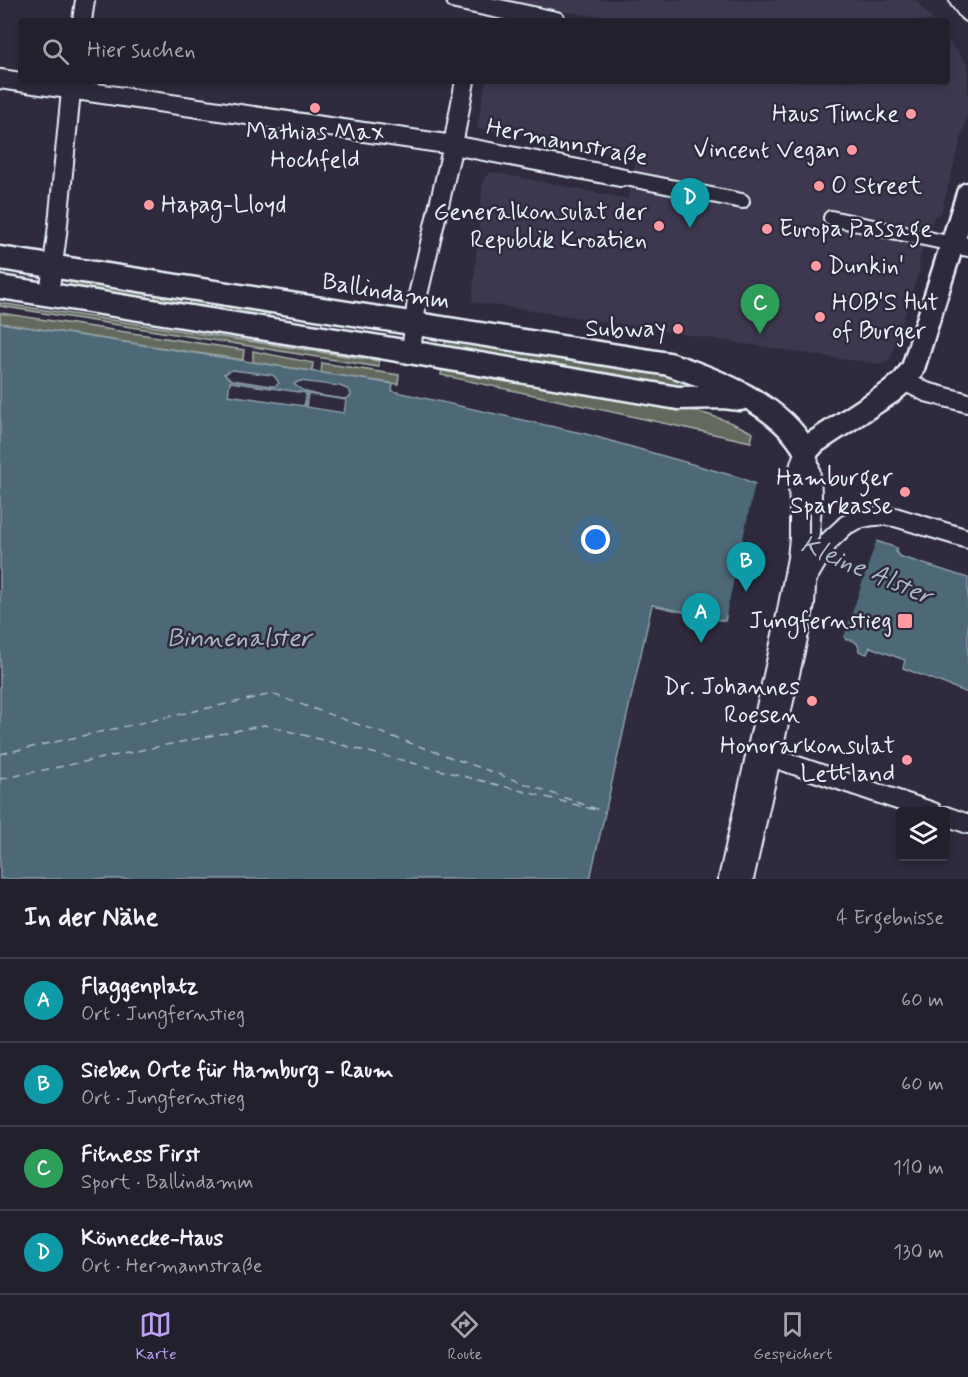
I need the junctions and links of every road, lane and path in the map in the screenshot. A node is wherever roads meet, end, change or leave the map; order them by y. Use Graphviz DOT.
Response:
graph roads {
  1 [pos="85,0"];
  2 [pos="456,0"];
  3 [pos="958,0"];
  4 [pos="478,9"];
  5 [pos="968,12"];
  6 [pos="82,18"];
  7 [pos="536,18"];
  8 [pos="0,79"];
  9 [pos="18,80"];
  10 [pos="464,84"];
  11 [pos="72,85"];
  12 [pos="453,145"];
  13 [pos="620,177"];
  14 [pos="968,194"];
  15 [pos="742,201"];
  16 [pos="831,218"];
  17 [pos="960,246"];
  18 [pos="0,258"];
  19 [pos="53,266"];
  20 [pos="0,287"];
  21 [pos="49,296"];
  22 [pos="414,324"];
  23 [pos="411,353"];
  24 [pos="904,381"];
  25 [pos="756,403"];
  26 [pos="968,403"];
  27 [pos="811,447"];
  28 [pos="806,507"];
  29 [pos="968,539"];
  30 [pos="807,579"];
  31 [pos="792,628"];
  32 [pos="771,757"];
  33 [pos="918,807"];
  34 [pos="950,818"];
  35 [pos="968,824"];
  36 [pos="728,879"];
  37 [pos="744,879"];
  1 -- 6 [label="street"];
  2 -- 4 [label="street"];
  3 -- 5 [label="street"];
  4 -- 7 [label="street"];
  8 -- 9 [label="street, Hermannstraße"];
  10 -- 12 [label="street"];
  11 -- 12 [label="street, Hermannstraße"];
  11 -- 19 [label="street"];
  12 -- 13 [label="street, Hermannstraße"];
  12 -- 22 [label="street"];
  13 -- 15 [label="street, Hermannstraße"];
  14 -- 17 [label="street"];
  16 -- 17 [label="street"];
  17 -- 24 [label="street"];
  18 -- 19 [label="street, Ballindamm"];
  19 -- 21 [label="street"];
  19 -- 22 [label="street, Ballindamm"];
  20 -- 21 [label="street, Ballindamm"];
  21 -- 23 [label="street, Ballindamm"];
  22 -- 23 [label="street"];
  22 -- 25 [label="street, Ballindamm"];
  23 -- 25 [label="street, Ballindamm"];
  24 -- 26 [label="street"];
  24 -- 27 [label="street"];
  25 -- 27 [label="street, Ballindamm"];
  27 -- 28 [label="street"];
  28 -- 30 [label="street, bridge"];
  28 -- 31 [label="street, bridge"];
  29 -- 30 [label="street, bridge"];
  30 -- 31 [label="street, bridge"];
  31 -- 32 [label="street"];
  31 -- 36 [label="street"];
  32 -- 33 [label="street"];
  32 -- 37 [label="street"];
  34 -- 35 [label="street"];
}
